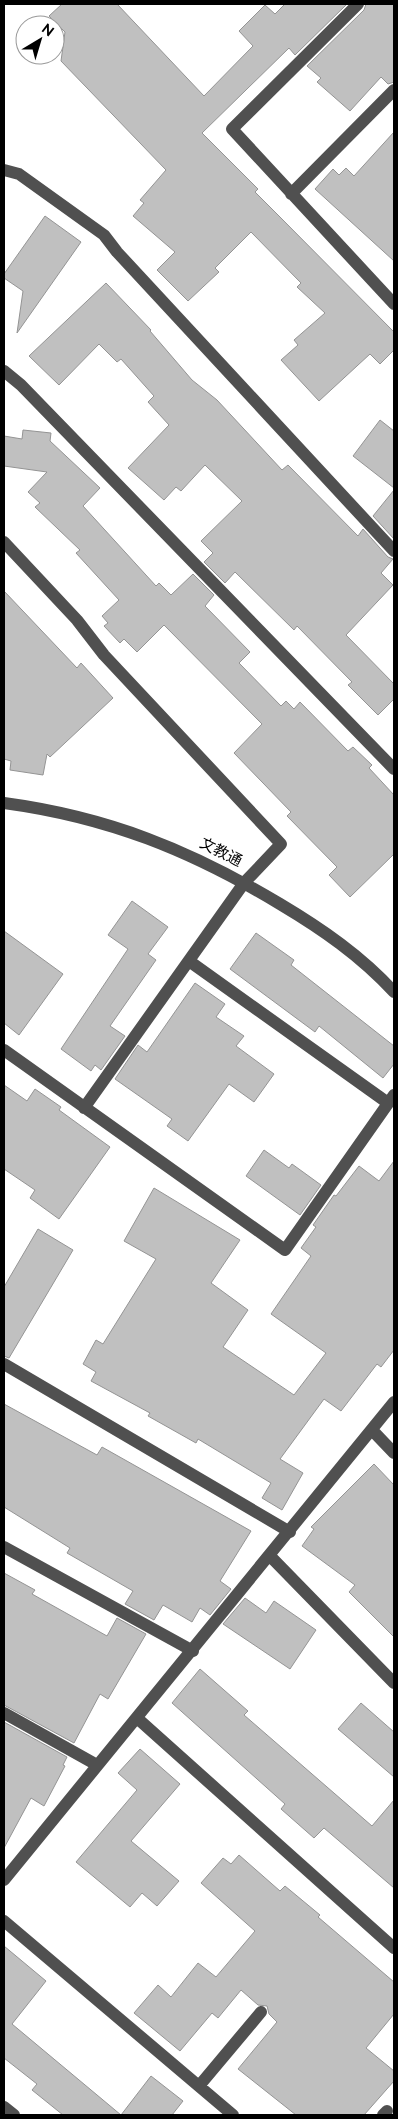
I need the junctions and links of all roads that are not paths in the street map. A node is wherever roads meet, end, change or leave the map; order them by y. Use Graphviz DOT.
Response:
graph roads {
  1 [pos="358,4"];
  2 [pos="394,90"];
  3 [pos="4,170"];
  4 [pos="292,194"];
  5 [pos="394,304"];
  6 [pos="4,371"];
  7 [pos="4,542"];
  8 [pos="394,551"];
  9 [pos="394,769"];
  10 [pos="4,803"];
  11 [pos="244,883"];
  12 [pos="189,961"];
  13 [pos="394,992"];
  14 [pos="4,1050"];
  15 [pos="391,1099"];
  16 [pos="84,1108"];
  17 [pos="4,1364"];
  18 [pos="394,1402"];
  19 [pos="372,1430"];
  20 [pos="394,1453"];
  21 [pos="290,1532"];
  22 [pos="4,1547"];
  23 [pos="270,1556"];
  24 [pos="193,1651"];
  25 [pos="394,1683"];
  26 [pos="4,1713"];
  27 [pos="137,1718"];
  28 [pos="97,1765"];
  29 [pos="6,1873"];
  30 [pos="4,1921"];
  31 [pos="394,1948"];
  32 [pos="261,2012"];
  33 [pos="199,2086"];
  34 [pos="4,2107"];
  35 [pos="14,2115"];
  36 [pos="233,2115"];
  1 -- 4 [label="street"];
  2 -- 4 [label="street"];
  3 -- 8 [label="street"];
  4 -- 5 [label="street"];
  6 -- 9 [label="street"];
  7 -- 11 [label="street"];
  10 -- 11 [label="street, 文教通"];
  11 -- 12 [label="street"];
  11 -- 13 [label="street, 文教通"];
  12 -- 15 [label="street"];
  12 -- 16 [label="street"];
  14 -- 16 [label="street"];
  15 -- 16 [label="street"];
  17 -- 21 [label="street"];
  18 -- 19 [label="street"];
  19 -- 20 [label="street"];
  19 -- 21 [label="street"];
  21 -- 23 [label="street"];
  22 -- 24 [label="street"];
  23 -- 24 [label="street"];
  23 -- 25 [label="street"];
  24 -- 27 [label="street"];
  26 -- 28 [label="street"];
  27 -- 28 [label="street"];
  27 -- 31 [label="street"];
  28 -- 29 [label="street"];
  30 -- 33 [label="street"];
  32 -- 33 [label="street"];
  33 -- 36 [label="street"];
  34 -- 35 [label="street"];
}
